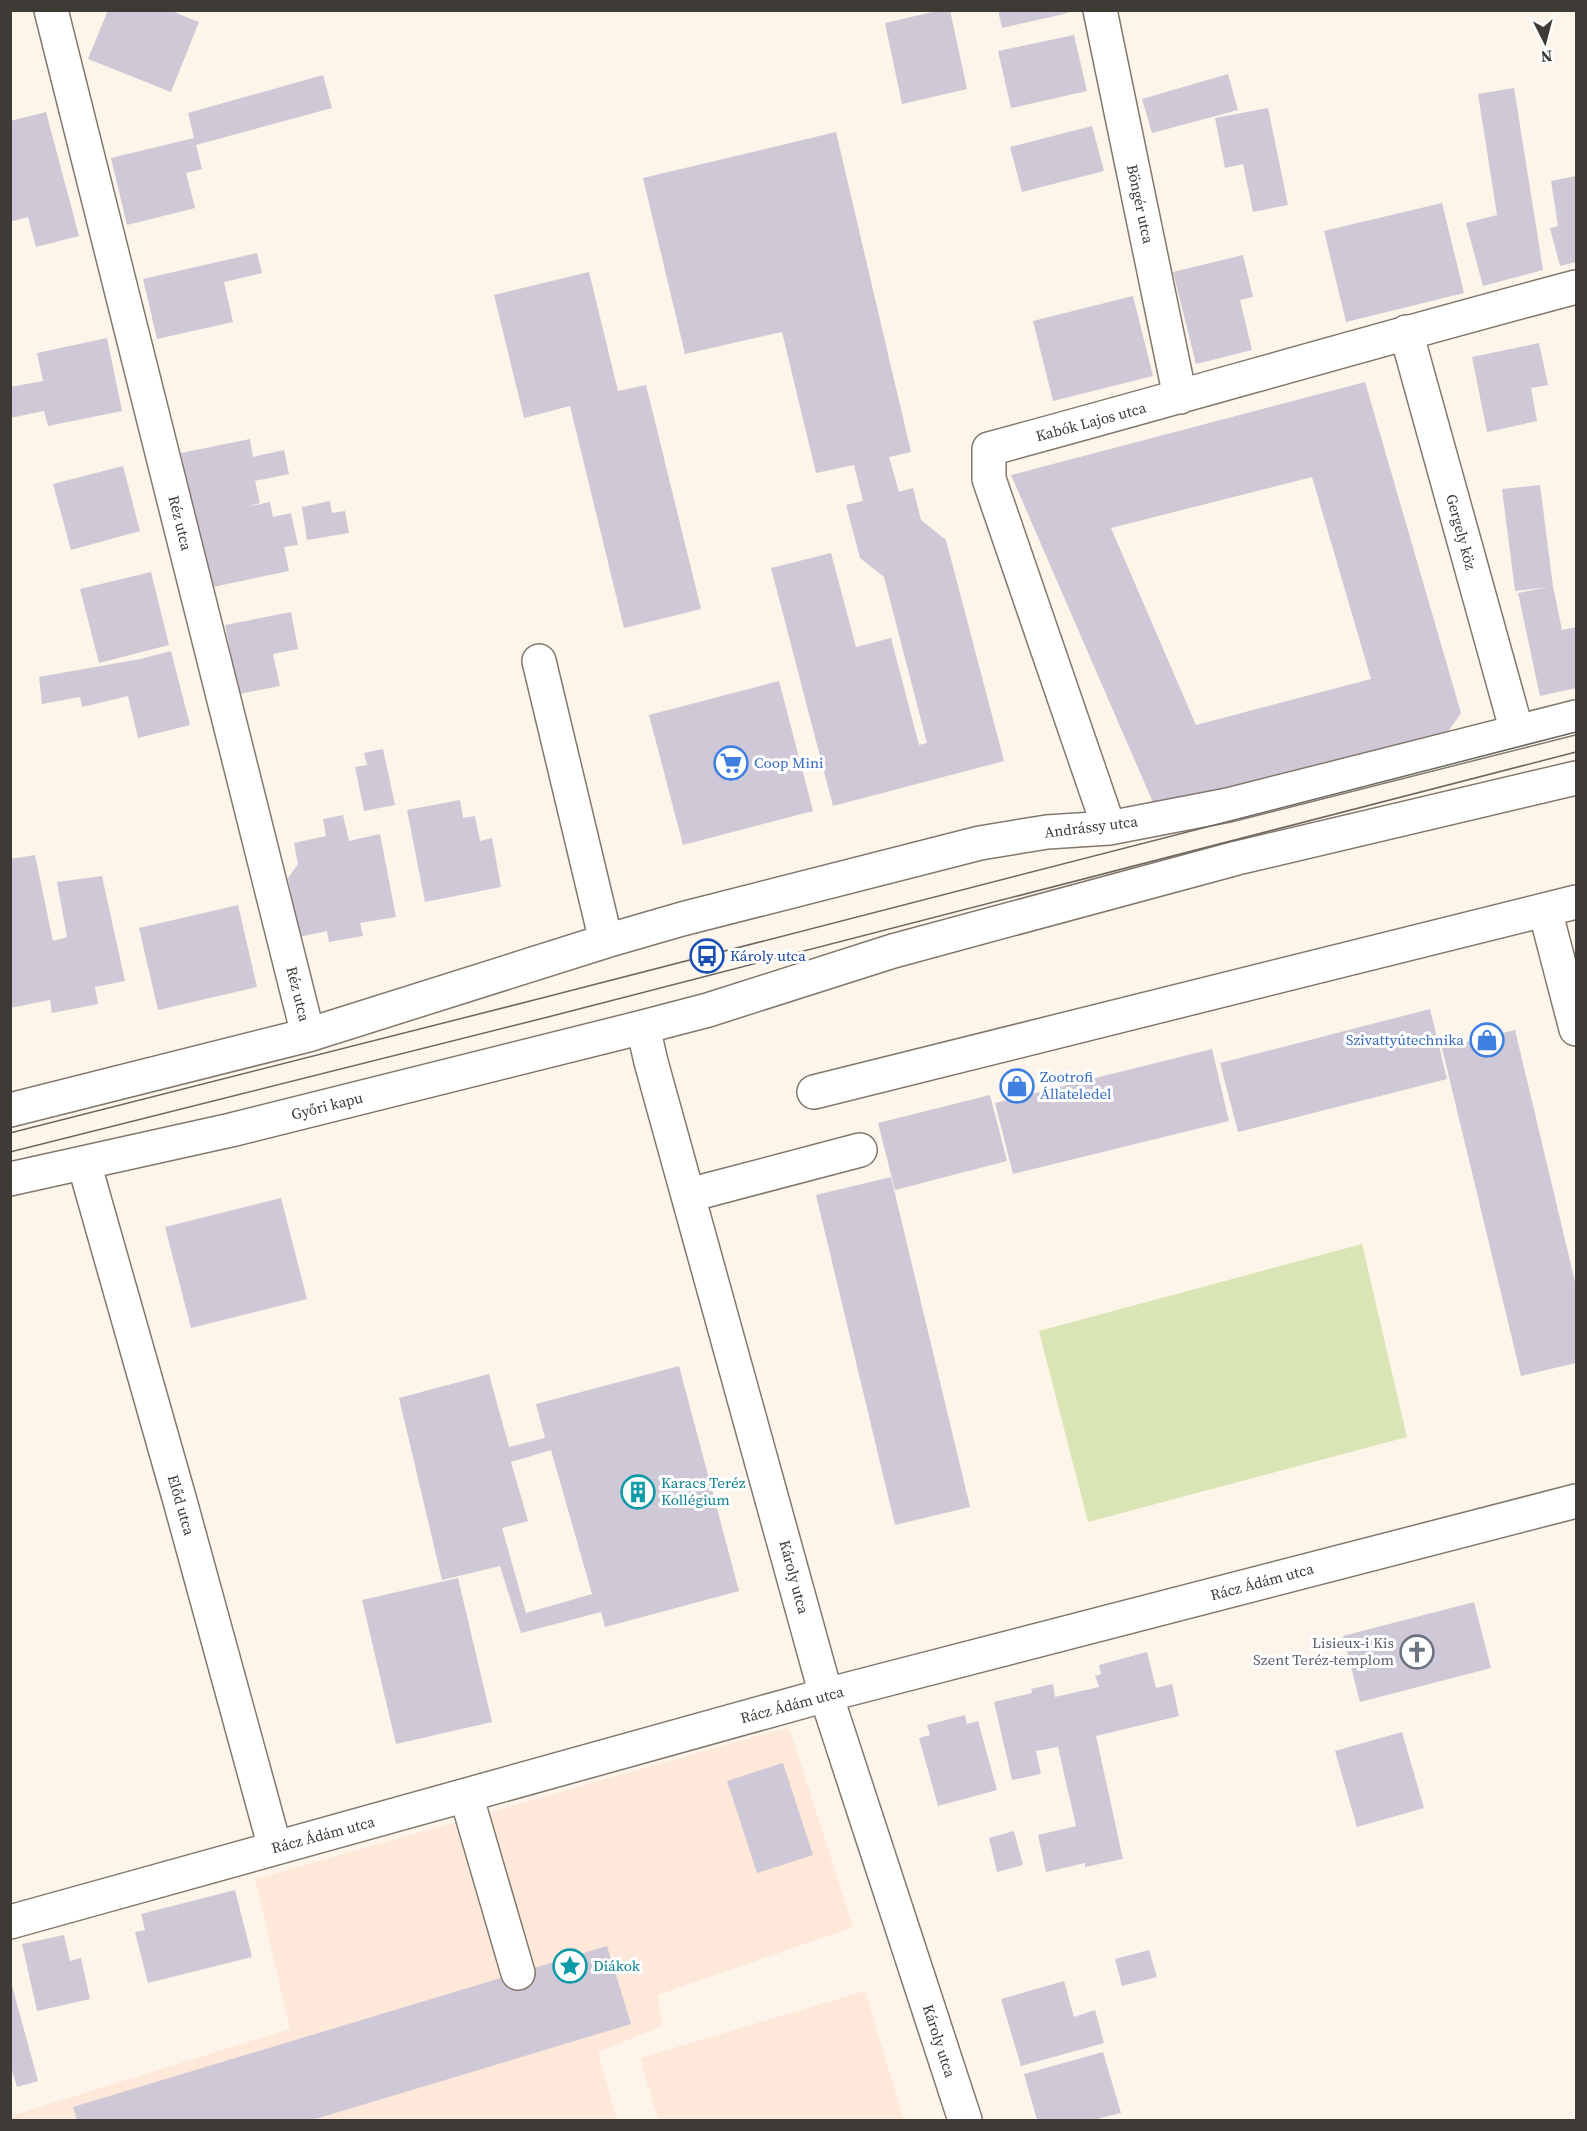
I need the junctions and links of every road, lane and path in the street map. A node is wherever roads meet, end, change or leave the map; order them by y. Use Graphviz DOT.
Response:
graph roads {
  1 [pos="51,10"];
  2 [pos="1100,10"];
  3 [pos="1576,287"];
  4 [pos="1406,332"];
  5 [pos="1180,398"];
  6 [pos="539,661"];
  7 [pos="1576,717"];
  8 [pos="1517,732"];
  9 [pos="1576,778"];
  10 [pos="1109,828"];
  11 [pos="1576,902"];
  12 [pos="1545,910"];
  13 [pos="606,941"];
  14 [pos="643,1027"];
  15 [pos="1576,1029"];
  16 [pos="308,1035"];
  17 [pos="814,1092"];
  18 [pos="10,1110"];
  19 [pos="860,1150"];
  20 [pos="84,1163"];
  21 [pos="10,1179"];
  22 [pos="689,1195"];
  23 [pos="1576,1501"];
  24 [pos="826,1695"];
  25 [pos="466,1795"];
  26 [pos="275,1848"];
  27 [pos="10,1922"];
  28 [pos="518,1973"];
  29 [pos="965,2121"];
  1 -- 16 [label="street, Réz utca"];
  2 -- 5 [label="street, Böngér utca"];
  3 -- 4 [label="street, Kabók Lajos utca"];
  4 -- 5 [label="street, Kabók Lajos utca"];
  4 -- 8 [label="street, Gergely köz"];
  5 -- 10 [label="street, Kabók Lajos utca"];
  6 -- 13 [label="street"];
  7 -- 8 [label="street, Andrássy utca"];
  8 -- 10 [label="street, Andrássy utca"];
  9 -- 14 [label="street"];
  10 -- 13 [label="street, Andrássy utca"];
  11 -- 12 [label="street"];
  12 -- 15 [label="street"];
  12 -- 17 [label="street"];
  13 -- 16 [label="street"];
  14 -- 20 [label="street, Győri kapu"];
  14 -- 22 [label="street, Károly utca"];
  16 -- 18 [label="street"];
  19 -- 22 [label="street"];
  20 -- 21 [label="street, Győri kapu"];
  20 -- 26 [label="street, Előd utca"];
  22 -- 24 [label="street, Károly utca"];
  23 -- 24 [label="street, Rácz Ádám utca"];
  24 -- 25 [label="street, Rácz Ádám utca"];
  24 -- 29 [label="street, Károly utca"];
  25 -- 26 [label="street, Rácz Ádám utca"];
  25 -- 28 [label="street"];
  26 -- 27 [label="street, Rácz Ádám utca"];
}
